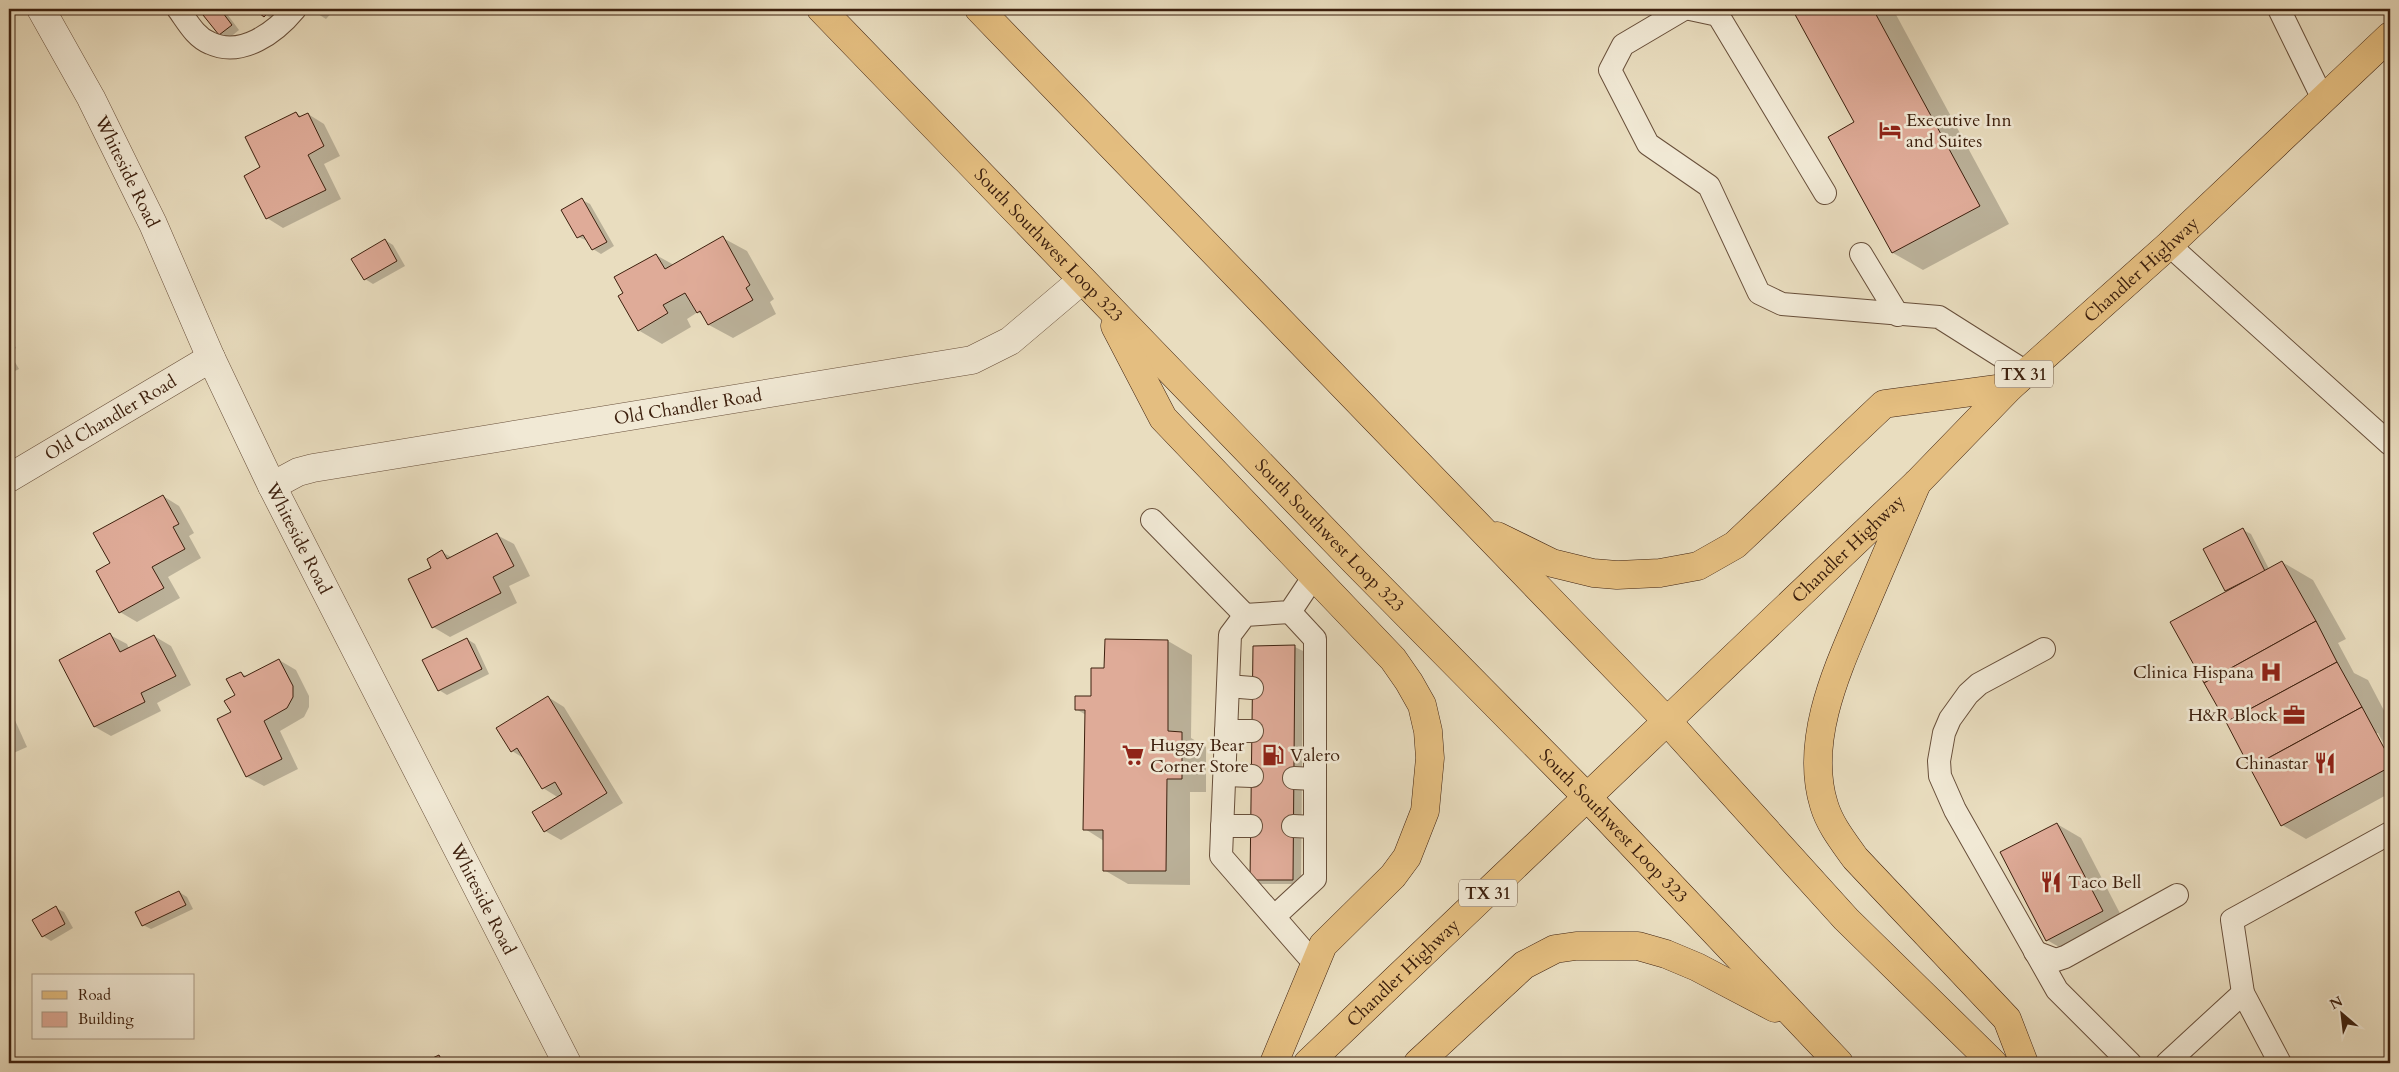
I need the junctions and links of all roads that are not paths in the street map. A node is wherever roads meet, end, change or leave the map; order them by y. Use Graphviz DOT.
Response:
graph roads {
  1 [pos="41,9"];
  2 [pos="178,9"];
  3 [pos="295,9"];
  4 [pos="821,9"];
  5 [pos="979,9"];
  6 [pos="1684,9"];
  7 [pos="1690,9"];
  8 [pos="2279,9"];
  9 [pos="2390,36"];
  10 [pos="2323,99"];
  11 [pos="1825,193"];
  12 [pos="2169,245"];
  13 [pos="1862,254"];
  14 [pos="1082,280"];
  15 [pos="1102,300"];
  16 [pos="1898,315"];
  17 [pos="211,358"];
  18 [pos="2018,380"];
  19 [pos="2390,444"];
  20 [pos="9,478"];
  21 [pos="1916,483"];
  22 [pos="272,486"];
  23 [pos="1152,520"];
  24 [pos="1473,522"];
  25 [pos="1314,576"];
  26 [pos="1290,612"];
  27 [pos="1245,615"];
  28 [pos="2044,649"];
  29 [pos="1228,686"];
  30 [pos="1252,688"];
  31 [pos="1667,721"];
  32 [pos="1226,731"];
  33 [pos="1252,731"];
  34 [pos="1224,775"];
  35 [pos="1252,776"];
  36 [pos="1588,798"];
  37 [pos="1222,826"];
  38 [pos="1251,826"];
  39 [pos="2390,834"];
  40 [pos="2177,895"];
  41 [pos="1275,916"];
  42 [pos="2035,952"];
  43 [pos="1314,963"];
  44 [pos="2243,993"];
  45 [pos="1794,1017"];
  46 [pos="567,1063"];
  47 [pos="1274,1063"];
  48 [pos="1308,1063"];
  49 [pos="1418,1063"];
  50 [pos="1839,1063"];
  51 [pos="1993,1063"];
  52 [pos="2024,1063"];
  53 [pos="2130,1063"];
  54 [pos="2167,1063"];
  55 [pos="2280,1063"];
  1 -- 17 [label="street, Whiteside Road"];
  2 -- 3 [label="lane"];
  4 -- 14 [label="main road, South Southwest Loop 323"];
  5 -- 24 [label="main road"];
  6 -- 16 [label="lane"];
  7 -- 11 [label="lane"];
  8 -- 10 [label="lane"];
  9 -- 10 [label="main road, Chandler Highway / TX 31"];
  10 -- 12 [label="main road, Chandler Highway / TX 31"];
  12 -- 18 [label="main road, Chandler Highway / TX 31"];
  12 -- 19 [label="lane"];
  13 -- 16 [label="lane"];
  14 -- 15 [label="main road, South Southwest Loop 323"];
  14 -- 22 [label="street, Old Chandler Road"];
  15 -- 25 [label="main road"];
  15 -- 36 [label="main road, South Southwest Loop 323"];
  16 -- 18 [label="lane"];
  17 -- 20 [label="street, Old Chandler Road"];
  17 -- 22 [label="street, Whiteside Road"];
  18 -- 21 [label="main road, Chandler Highway / TX 31"];
  18 -- 24 [label="main road"];
  21 -- 31 [label="main road, Chandler Highway / TX 31"];
  21 -- 52 [label="main road"];
  22 -- 46 [label="street, Whiteside Road"];
  23 -- 27 [label="lane"];
  24 -- 31 [label="main road"];
  25 -- 26 [label="lane"];
  25 -- 43 [label="main road"];
  26 -- 27 [label="lane"];
  26 -- 41 [label="lane"];
  27 -- 29 [label="lane"];
  28 -- 42 [label="lane"];
  29 -- 30 [label="lane"];
  29 -- 32 [label="lane"];
  31 -- 36 [label="main road, Chandler Highway / TX 31"];
  31 -- 51 [label="main road"];
  32 -- 33 [label="lane"];
  32 -- 34 [label="lane"];
  34 -- 35 [label="lane"];
  34 -- 37 [label="lane"];
  36 -- 45 [label="main road, South Southwest Loop 323"];
  36 -- 48 [label="main road, Chandler Highway / TX 31"];
  37 -- 38 [label="lane"];
  37 -- 41 [label="lane"];
  39 -- 44 [label="lane"];
  40 -- 42 [label="lane"];
  41 -- 43 [label="lane"];
  42 -- 53 [label="lane"];
  43 -- 47 [label="main road"];
  44 -- 54 [label="lane"];
  44 -- 55 [label="lane"];
  45 -- 49 [label="main road"];
  45 -- 50 [label="main road, South Southwest Loop 323"];
}
